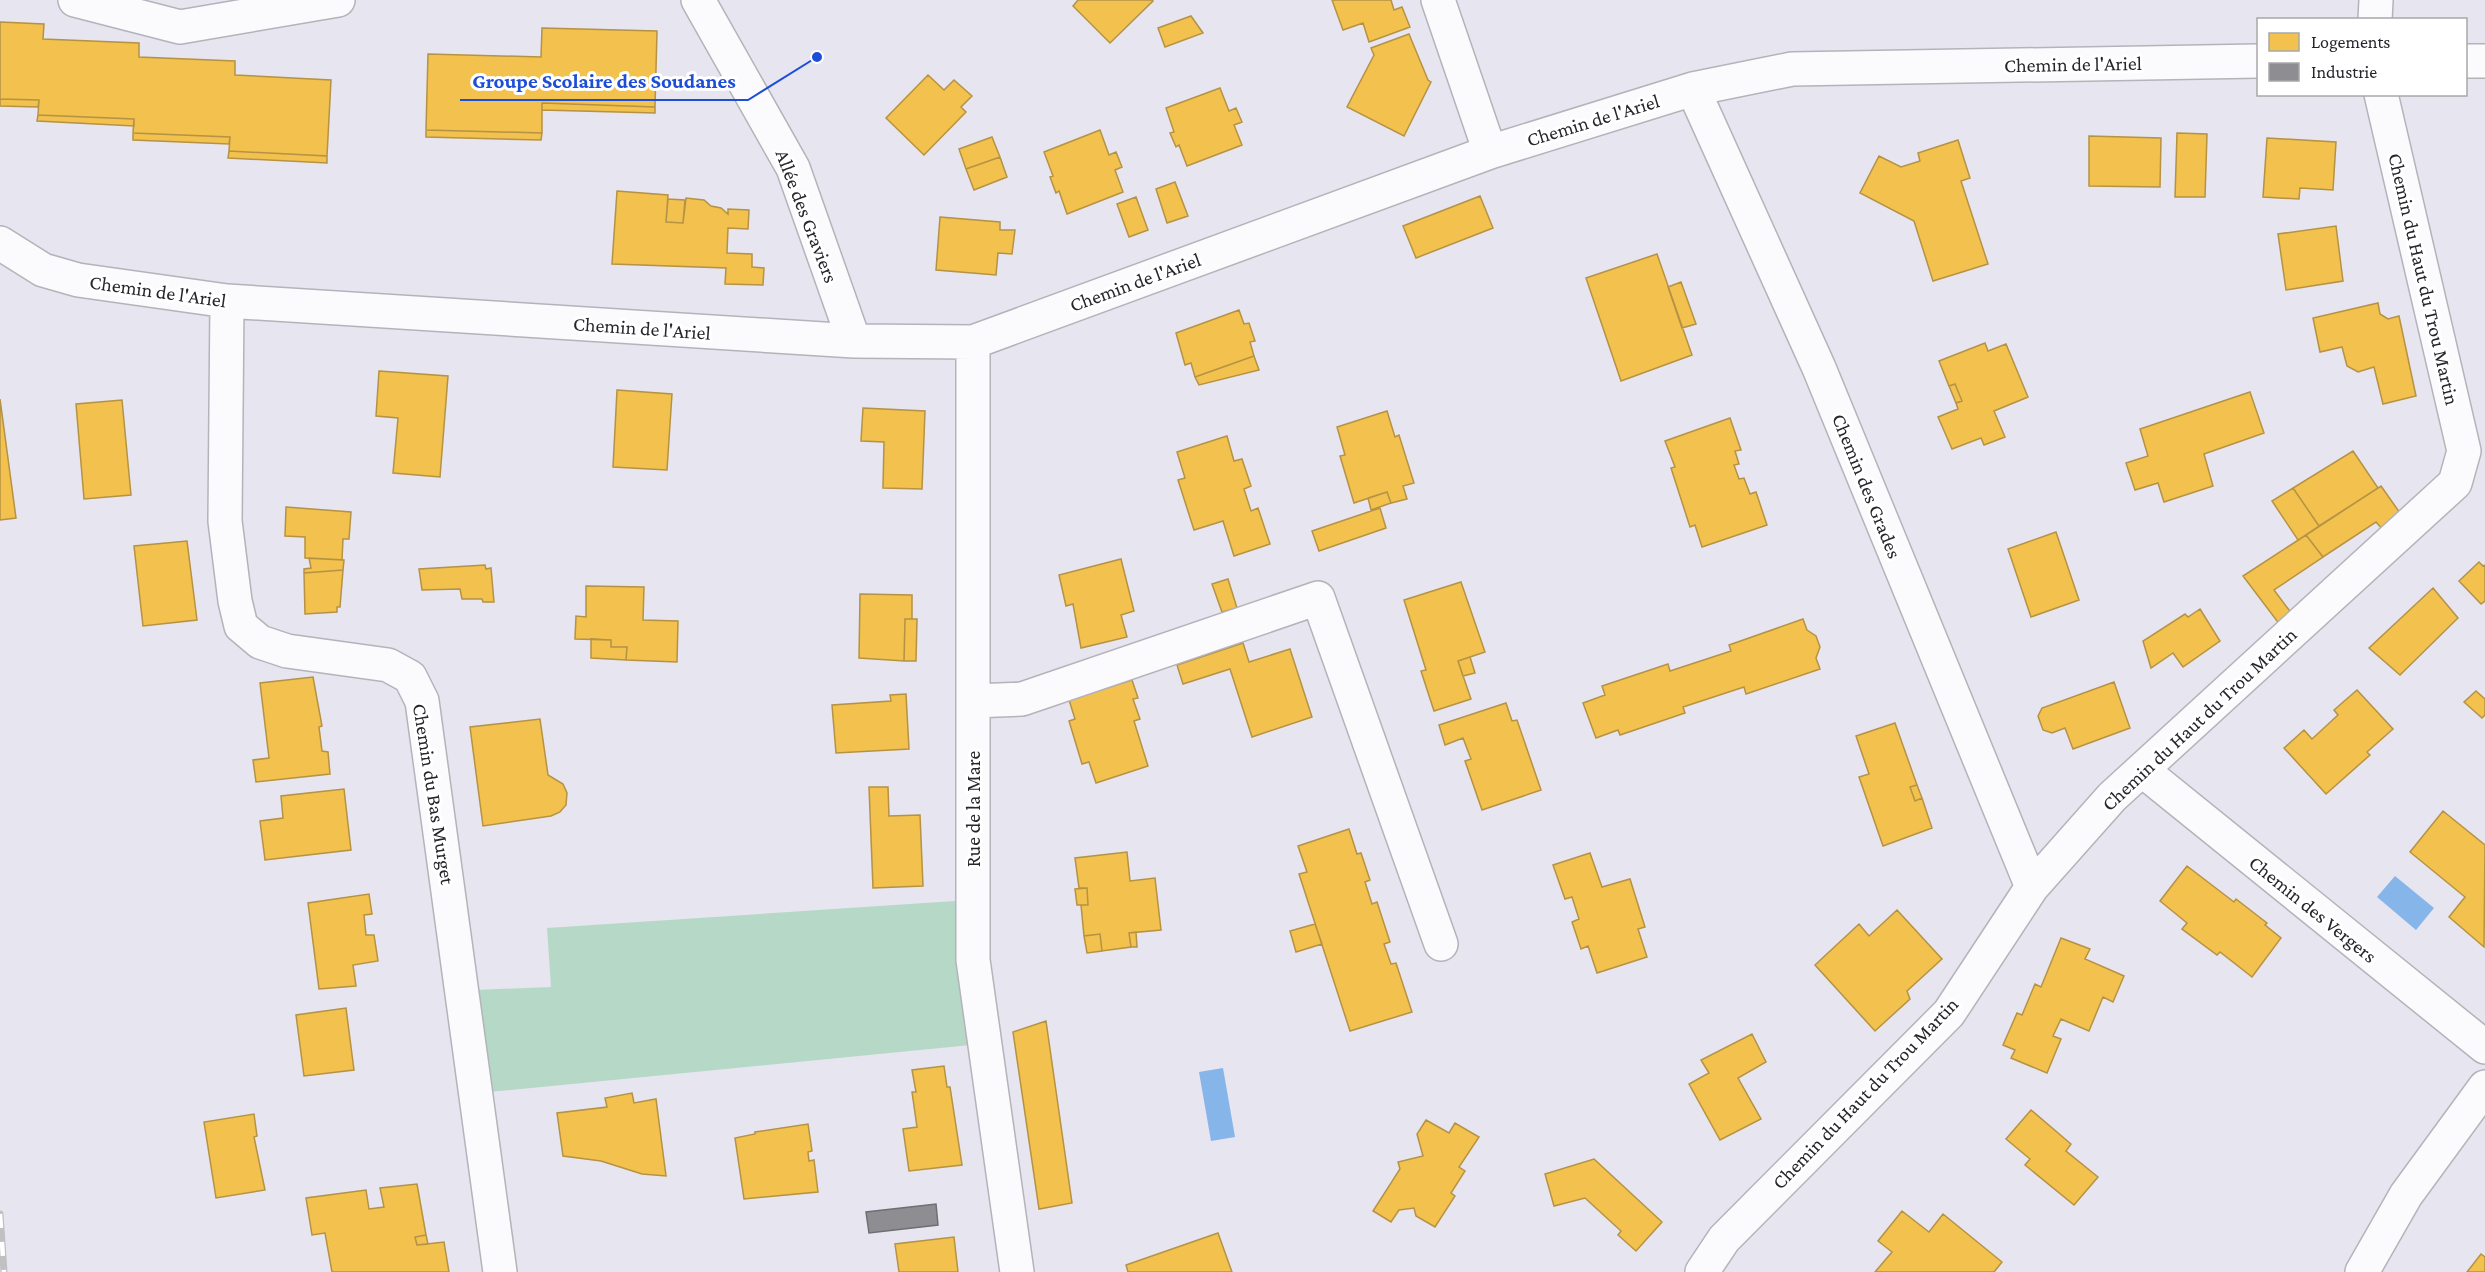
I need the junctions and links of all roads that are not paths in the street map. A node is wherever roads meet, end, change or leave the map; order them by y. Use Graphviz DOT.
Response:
graph roads {
  1 [pos="75,0"];
  2 [pos="338,0"];
  3 [pos="698,0"];
  4 [pos="1438,0"];
  5 [pos="2376,0"];
  6 [pos="2375,18"];
  7 [pos="2257,61"];
  8 [pos="2467,61"];
  9 [pos="2485,61"];
  10 [pos="1693,89"];
  11 [pos="2380,96"];
  12 [pos="1490,153"];
  13 [pos="0,243"];
  14 [pos="227,301"];
  15 [pos="854,341"];
  16 [pos="973,342"];
  17 [pos="973,701"];
  18 [pos="2142,770"];
  19 [pos="2031,887"];
  20 [pos="1441,944"];
  21 [pos="2485,1047"];
  22 [pos="2485,1088"];
  23 [pos="500,1272"];
  24 [pos="1017,1272"];
  25 [pos="1702,1272"];
  26 [pos="2362,1272"];
  1 -- 2 [label="street"];
  3 -- 15 [label="street, Allée des Graviers"];
  4 -- 12 [label="street"];
  5 -- 6 [label="street"];
  7 -- 10 [label="street, Chemin de l'Ariel"];
  8 -- 9 [label="street"];
  10 -- 12 [label="street, Chemin de l'Ariel"];
  10 -- 19 [label="street, Chemin des Grades"];
  11 -- 18 [label="street, Chemin du Haut du Trou Martin"];
  12 -- 16 [label="street, Chemin de l'Ariel"];
  13 -- 14 [label="street, Chemin de l'Ariel"];
  14 -- 15 [label="street, Chemin de l'Ariel"];
  14 -- 23 [label="street, Chemin du Bas Murget"];
  15 -- 16 [label="street, Chemin de l'Ariel"];
  16 -- 17 [label="street, Rue de la Mare"];
  17 -- 20 [label="street"];
  17 -- 24 [label="street, Rue de la Mare"];
  18 -- 19 [label="street, Chemin du Haut du Trou Martin"];
  18 -- 21 [label="street, Chemin des Vergers"];
  19 -- 25 [label="street, Chemin du Haut du Trou Martin"];
  22 -- 26 [label="street"];
}
